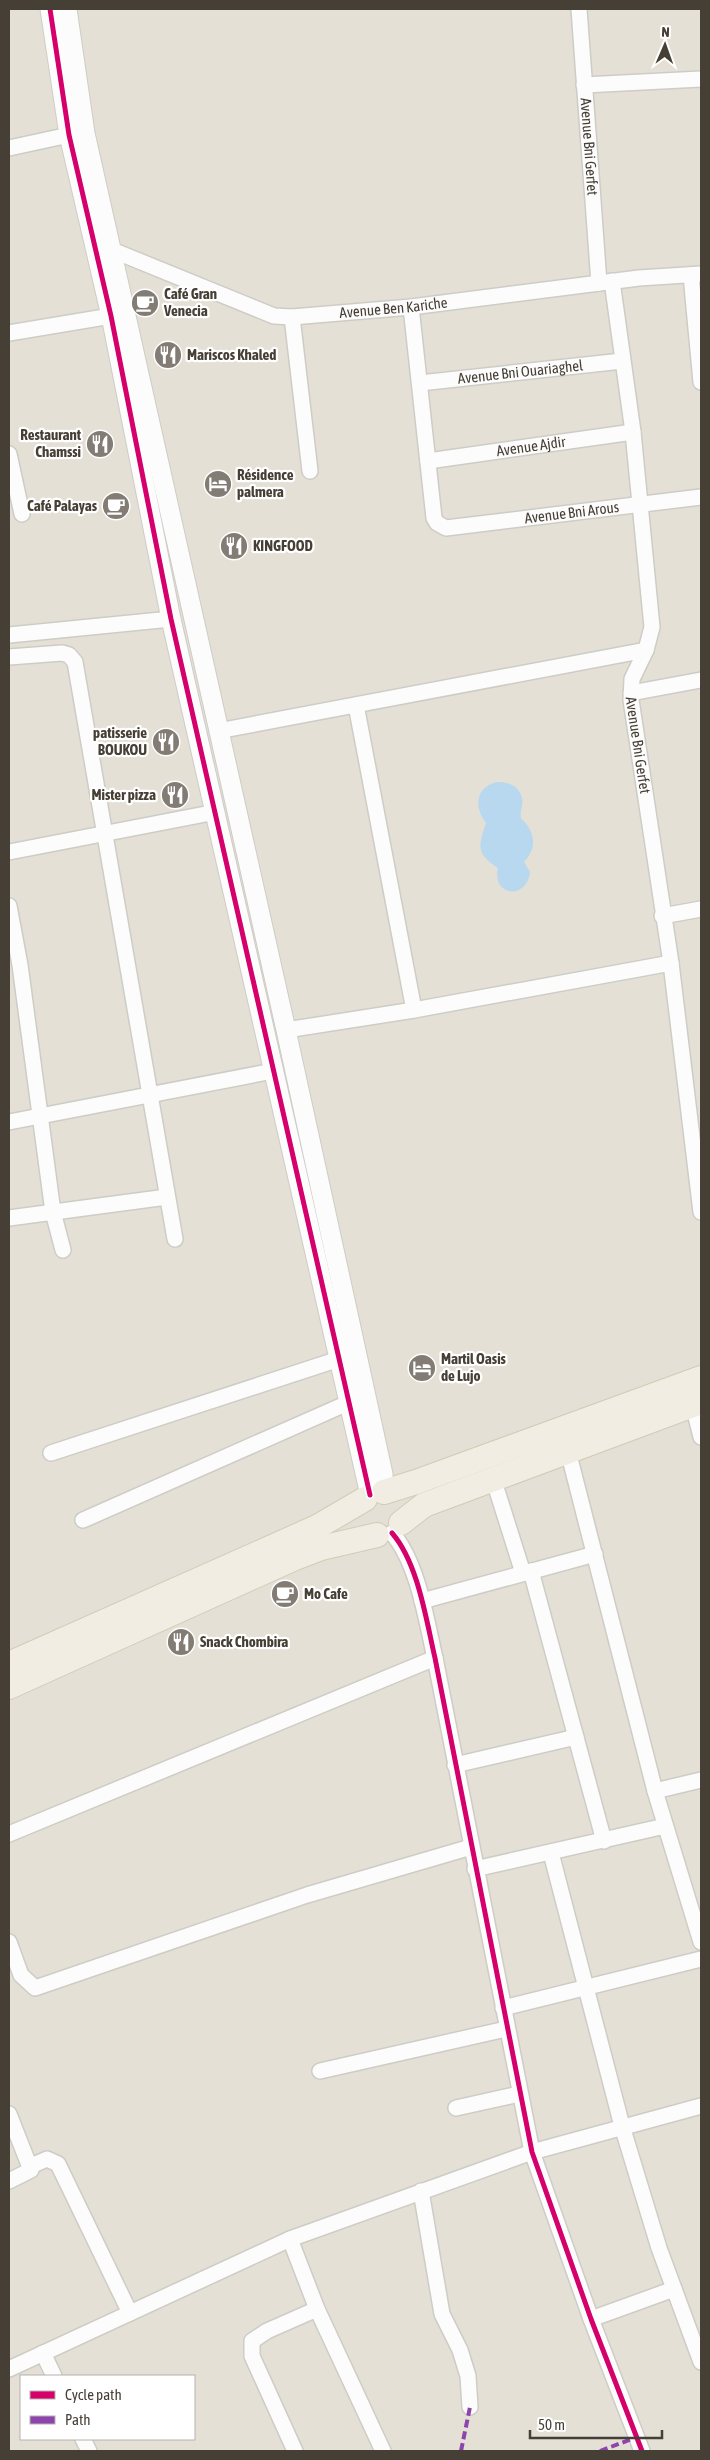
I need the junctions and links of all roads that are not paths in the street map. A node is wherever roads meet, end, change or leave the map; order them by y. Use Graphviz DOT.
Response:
graph roads {
  1 [pos="50,9"];
  2 [pos="67,9"];
  3 [pos="579,9"];
  4 [pos="701,79"];
  5 [pos="584,85"];
  6 [pos="69,135"];
  7 [pos="9,148"];
  8 [pos="104,252"];
  9 [pos="696,274"];
  10 [pos="606,282"];
  11 [pos="411,307"];
  12 [pos="110,316"];
  13 [pos="292,317"];
  14 [pos="9,333"];
  15 [pos="622,361"];
  16 [pos="701,382"];
  17 [pos="420,383"];
  18 [pos="633,432"];
  19 [pos="9,454"];
  20 [pos="428,461"];
  21 [pos="310,471"];
  22 [pos="701,496"];
  23 [pos="641,504"];
  24 [pos="22,514"];
  25 [pos="171,619"];
  26 [pos="9,635"];
  27 [pos="646,650"];
  28 [pos="9,657"];
  29 [pos="701,680"];
  30 [pos="631,693"];
  31 [pos="356,705"];
  32 [pos="218,731"];
  33 [pos="216,812"];
  34 [pos="106,834"];
  35 [pos="9,852"];
  36 [pos="9,906"];
  37 [pos="701,910"];
  38 [pos="662,916"];
  39 [pos="671,963"];
  40 [pos="14,966"];
  41 [pos="414,1010"];
  42 [pos="286,1030"];
  43 [pos="273,1071"];
  44 [pos="152,1096"];
  45 [pos="41,1117"];
  46 [pos="9,1122"];
  47 [pos="698,1156"];
  48 [pos="167,1197"];
  49 [pos="53,1212"];
  50 [pos="701,1212"];
  51 [pos="9,1218"];
  52 [pos="175,1239"];
  53 [pos="62,1250"];
  54 [pos="339,1358"];
  55 [pos="701,1378"];
  56 [pos="350,1402"];
  57 [pos="697,1404"];
  58 [pos="701,1437"];
  59 [pos="568,1451"];
  60 [pos="51,1454"];
  61 [pos="494,1478"];
  62 [pos="375,1494"];
  63 [pos="83,1520"];
  64 [pos="390,1530"];
  65 [pos="595,1554"];
  66 [pos="527,1572"];
  67 [pos="422,1601"];
  68 [pos="435,1658"];
  69 [pos="9,1664"];
  70 [pos="9,1687"];
  71 [pos="576,1737"];
  72 [pos="455,1765"];
  73 [pos="701,1780"];
  74 [pos="655,1792"];
  75 [pos="665,1826"];
  76 [pos="9,1834"];
  77 [pos="604,1841"];
  78 [pos="471,1847"];
  79 [pos="551,1853"];
  80 [pos="475,1869"];
  81 [pos="9,1942"];
  82 [pos="701,1942"];
  83 [pos="701,1960"];
  84 [pos="586,1988"];
  85 [pos="502,2008"];
  86 [pos="506,2028"];
  87 [pos="320,2071"];
  88 [pos="519,2094"];
  89 [pos="701,2106"];
  90 [pos="456,2108"];
  91 [pos="9,2114"];
  92 [pos="622,2126"];
  93 [pos="532,2152"];
  94 [pos="31,2166"];
  95 [pos="9,2181"];
  96 [pos="421,2191"];
  97 [pos="290,2239"];
  98 [pos="674,2289"];
  99 [pos="317,2309"];
  100 [pos="130,2313"];
  101 [pos="591,2319"];
  102 [pos="43,2353"];
  103 [pos="701,2362"];
  104 [pos="9,2369"];
  105 [pos="54,2375"];
  106 [pos="470,2406"];
  107 [pos="295,2451"];
  108 [pos="383,2451"];
  109 [pos="642,2451"];
  1 -- 6 [label="street"];
  2 -- 8 [label="street"];
  3 -- 5 [label="street, Avenue Bni Gerfet"];
  4 -- 5 [label="street"];
  5 -- 10 [label="street, Avenue Bni Gerfet"];
  6 -- 7 [label="street"];
  6 -- 8 [label="street"];
  8 -- 12 [label="street"];
  8 -- 13 [label="street, Avenue Ben Kariche"];
  8 -- 32 [label="street"];
  9 -- 10 [label="street, Avenue Ben Kariche"];
  9 -- 16 [label="street"];
  10 -- 11 [label="street, Avenue Ben Kariche"];
  10 -- 15 [label="street, Avenue Bni Gerfet"];
  11 -- 13 [label="street, Avenue Ben Kariche"];
  11 -- 17 [label="street"];
  12 -- 14 [label="street"];
  12 -- 25 [label="street"];
  13 -- 21 [label="street"];
  15 -- 17 [label="street, Avenue Bni Ouariaghel"];
  15 -- 18 [label="street, Avenue Bni Gerfet"];
  17 -- 20 [label="street"];
  18 -- 20 [label="street, Avenue Ajdir"];
  18 -- 23 [label="street, Avenue Bni Gerfet"];
  19 -- 24 [label="street"];
  20 -- 23 [label="street, Avenue Bni Arous"];
  22 -- 23 [label="street, Avenue Bni Arous"];
  23 -- 27 [label="street, Avenue Bni Gerfet"];
  25 -- 26 [label="street"];
  25 -- 33 [label="street"];
  27 -- 30 [label="street, Avenue Bni Gerfet"];
  27 -- 31 [label="street"];
  28 -- 34 [label="street"];
  29 -- 30 [label="street"];
  30 -- 38 [label="street, Avenue Bni Gerfet"];
  31 -- 32 [label="street"];
  31 -- 41 [label="street"];
  32 -- 42 [label="street"];
  33 -- 34 [label="street"];
  33 -- 43 [label="street"];
  34 -- 35 [label="street"];
  34 -- 44 [label="street"];
  36 -- 40 [label="street"];
  37 -- 38 [label="street"];
  38 -- 39 [label="street, Avenue Bni Gerfet"];
  39 -- 41 [label="street"];
  39 -- 47 [label="street, Avenue Bni Gerfet"];
  40 -- 45 [label="street"];
  41 -- 42 [label="street"];
  42 -- 62 [label="street"];
  43 -- 44 [label="street"];
  43 -- 54 [label="street"];
  44 -- 45 [label="street"];
  44 -- 48 [label="street"];
  45 -- 46 [label="street"];
  45 -- 49 [label="street"];
  47 -- 50 [label="street, Avenue Bni Gerfet"];
  48 -- 49 [label="street"];
  48 -- 52 [label="street"];
  49 -- 51 [label="street"];
  49 -- 53 [label="street"];
  54 -- 56 [label="street"];
  54 -- 60 [label="street"];
  55 -- 62 [label="main road"];
  56 -- 62 [label="street"];
  56 -- 63 [label="street"];
  57 -- 58 [label="street"];
  57 -- 59 [label="main road"];
  59 -- 61 [label="main road"];
  59 -- 65 [label="street"];
  61 -- 64 [label="main road"];
  61 -- 66 [label="street"];
  62 -- 64 [label="main road"];
  62 -- 64 [label="main road"];
  62 -- 69 [label="main road"];
  64 -- 67 [label="street"];
  64 -- 70 [label="main road"];
  65 -- 66 [label="street"];
  65 -- 74 [label="street"];
  66 -- 67 [label="street"];
  66 -- 71 [label="street"];
  67 -- 68 [label="street"];
  68 -- 72 [label="street"];
  68 -- 76 [label="street"];
  71 -- 72 [label="street"];
  71 -- 77 [label="street"];
  72 -- 78 [label="street"];
  73 -- 74 [label="street"];
  74 -- 75 [label="street"];
  75 -- 77 [label="street"];
  75 -- 82 [label="street"];
  77 -- 79 [label="street"];
  78 -- 80 [label="street"];
  78 -- 81 [label="street"];
  79 -- 80 [label="street"];
  79 -- 84 [label="street"];
  80 -- 85 [label="street"];
  83 -- 84 [label="street"];
  84 -- 85 [label="street"];
  84 -- 92 [label="street"];
  85 -- 86 [label="street"];
  86 -- 87 [label="street"];
  86 -- 88 [label="street"];
  88 -- 90 [label="street"];
  88 -- 93 [label="street"];
  89 -- 92 [label="street"];
  91 -- 94 [label="street"];
  92 -- 93 [label="street"];
  92 -- 98 [label="street"];
  93 -- 96 [label="street"];
  93 -- 101 [label="street"];
  94 -- 95 [label="street"];
  94 -- 100 [label="street"];
  96 -- 97 [label="street"];
  96 -- 106 [label="street"];
  97 -- 99 [label="street"];
  97 -- 100 [label="street"];
  98 -- 101 [label="street"];
  98 -- 103 [label="street"];
  99 -- 107 [label="street"];
  99 -- 108 [label="street"];
  100 -- 102 [label="street"];
  101 -- 109 [label="street"];
  102 -- 104 [label="street"];
  102 -- 105 [label="street"];
}
